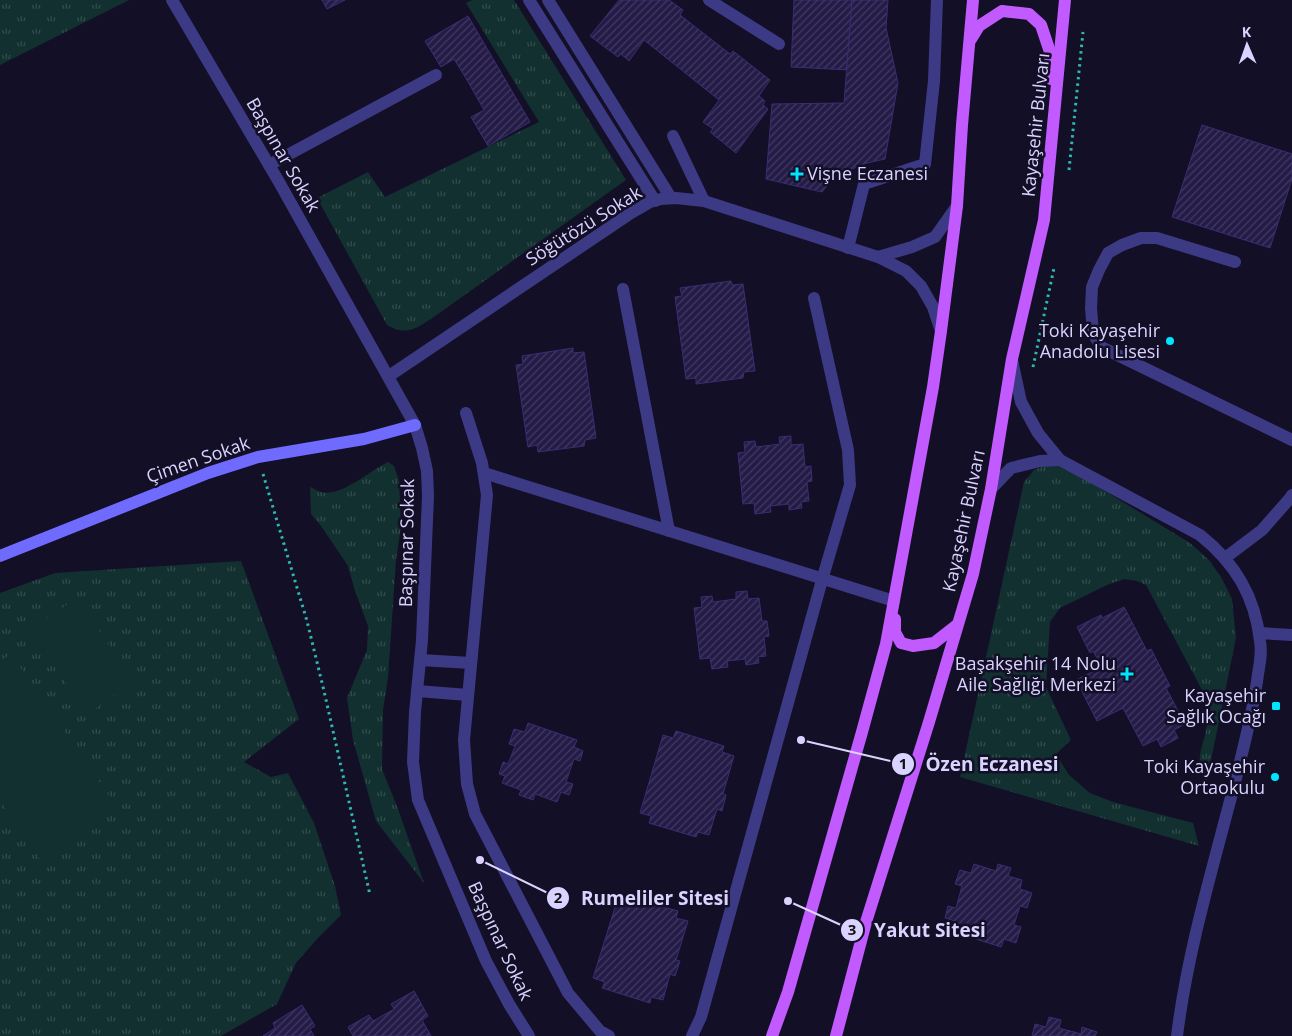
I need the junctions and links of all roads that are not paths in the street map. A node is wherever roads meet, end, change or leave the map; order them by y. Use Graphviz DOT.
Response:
graph roads {
  1 [pos="172,0"];
  2 [pos="529,0"];
  3 [pos="548,0"];
  4 [pos="709,0"];
  5 [pos="937,0"];
  6 [pos="973,0"];
  7 [pos="1065,0"];
  8 [pos="969,42"];
  9 [pos="779,44"];
  10 [pos="436,75"];
  11 [pos="1054,122"];
  12 [pos="673,136"];
  13 [pos="269,165"];
  14 [pos="671,198"];
  15 [pos="655,201"];
  16 [pos="704,201"];
  17 [pos="957,206"];
  18 [pos="848,248"];
  19 [pos="878,257"];
  20 [pos="1235,262"];
  21 [pos="623,289"];
  22 [pos="814,298"];
  23 [pos="941,331"];
  24 [pos="1012,359"];
  25 [pos="389,376"];
  26 [pos="466,413"];
  27 [pos="415,424"];
  28 [pos="1292,440"];
  29 [pos="1060,460"];
  30 [pos="484,473"];
  31 [pos="992,489"];
  32 [pos="1292,495"];
  33 [pos="668,531"];
  34 [pos="0,556"];
  35 [pos="1225,558"];
  36 [pos="822,580"];
  37 [pos="894,601"];
  38 [pos="958,625"];
  39 [pos="1259,633"];
  40 [pos="1292,635"];
  41 [pos="420,660"];
  42 [pos="471,664"];
  43 [pos="417,691"];
  44 [pos="468,694"];
  45 [pos="530,1036"];
  46 [pos="609,1036"];
  47 [pos="692,1036"];
  48 [pos="772,1036"];
  49 [pos="836,1036"];
  50 [pos="1176,1036"];
  1 -- 13 [label="street, Başpınar Sokak"];
  2 -- 15 [label="street"];
  3 -- 14 [label="street"];
  4 -- 9 [label="street"];
  5 -- 18 [label="street"];
  6 -- 8 [label="main road"];
  7 -- 11 [label="main road, Kayaşehir Bulvarı"];
  8 -- 11 [label="main road"];
  8 -- 17 [label="main road"];
  10 -- 13 [label="street"];
  11 -- 24 [label="main road, Kayaşehir Bulvarı"];
  12 -- 16 [label="street"];
  13 -- 25 [label="street, Başpınar Sokak"];
  14 -- 15 [label="street, Söğütözü Sokak"];
  14 -- 16 [label="street, Söğütözü Sokak"];
  15 -- 25 [label="street, Söğütözü Sokak"];
  16 -- 18 [label="street, Söğütözü Sokak"];
  17 -- 19 [label="street"];
  17 -- 23 [label="main road"];
  18 -- 19 [label="street, Söğütözü Sokak"];
  19 -- 23 [label="street, Söğütözü Sokak"];
  20 -- 28 [label="street"];
  21 -- 33 [label="street"];
  22 -- 36 [label="street"];
  23 -- 37 [label="main road"];
  24 -- 29 [label="street"];
  24 -- 31 [label="main road, Kayaşehir Bulvarı"];
  25 -- 27 [label="street, Başpınar Sokak"];
  26 -- 30 [label="street"];
  27 -- 34 [label="main road, Çimen Sokak"];
  27 -- 41 [label="street, Başpınar Sokak"];
  29 -- 31 [label="street"];
  29 -- 35 [label="street"];
  30 -- 33 [label="street"];
  30 -- 42 [label="street"];
  31 -- 38 [label="main road, Kayaşehir Bulvarı"];
  32 -- 35 [label="street"];
  33 -- 36 [label="street"];
  35 -- 39 [label="street"];
  36 -- 37 [label="street"];
  36 -- 47 [label="street"];
  37 -- 38 [label="main road"];
  37 -- 48 [label="main road"];
  38 -- 49 [label="main road, Kayaşehir Bulvarı"];
  39 -- 40 [label="street"];
  39 -- 50 [label="street"];
  41 -- 42 [label="street"];
  41 -- 43 [label="street, Başpınar Sokak"];
  42 -- 44 [label="street"];
  43 -- 44 [label="street"];
  43 -- 45 [label="street, Başpınar Sokak"];
  44 -- 46 [label="street"];
}
